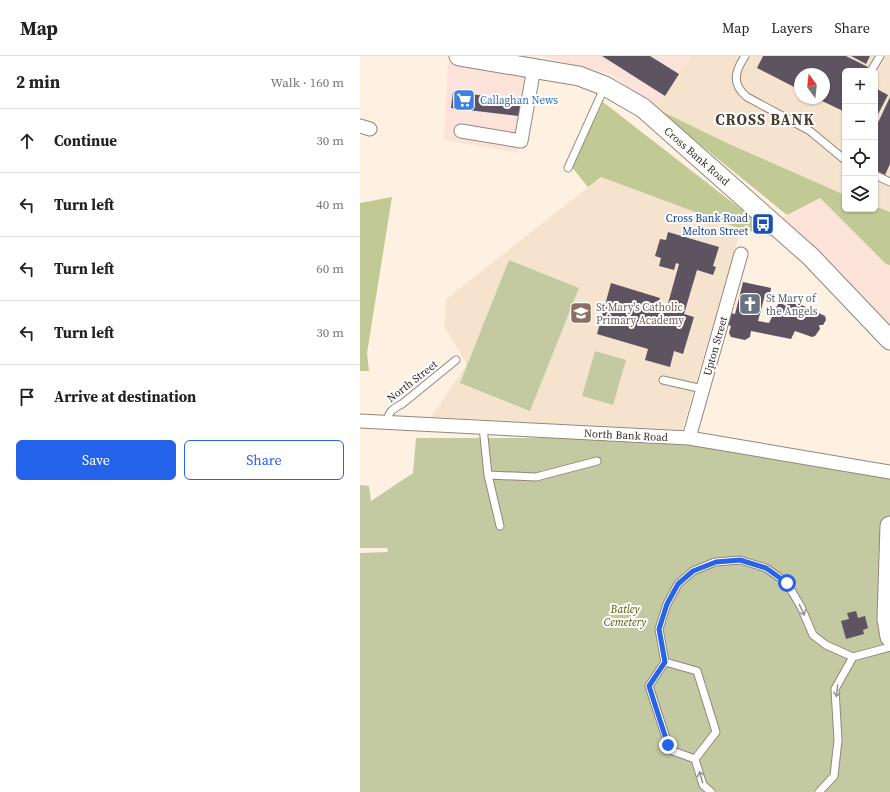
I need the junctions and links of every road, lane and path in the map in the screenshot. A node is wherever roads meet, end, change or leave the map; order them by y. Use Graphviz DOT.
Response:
graph roads {
  1 [pos="459,56"];
  2 [pos="745,56"];
  3 [pos="880,56"];
  4 [pos="534,68"];
  5 [pos="874,68"];
  6 [pos="605,86"];
  7 [pos="461,131"];
  8 [pos="842,158"];
  9 [pos="568,168"];
  10 [pos="877,176"];
  11 [pos="890,182"];
  12 [pos="741,254"];
  13 [pos="887,331"];
  14 [pos="456,360"];
  15 [pos="663,380"];
  16 [pos="703,389"];
  17 [pos="360,421"];
  18 [pos="387,423"];
  19 [pos="483,427"];
  20 [pos="689,438"];
  21 [pos="597,461"];
  22 [pos="890,472"];
  23 [pos="488,475"];
  24 [pos="500,526"];
  25 [pos="890,526"];
  26 [pos="890,637"];
  27 [pos="890,647"];
  28 [pos="853,657"];
  29 [pos="665,662"];
  30 [pos="695,759"];
  31 [pos="711,792"];
  32 [pos="819,792"];
  1 -- 4 [label="street, Cross Bank Road"];
  2 -- 8 [label="lane"];
  3 -- 5 [label="lane"];
  4 -- 6 [label="street, Cross Bank Road"];
  4 -- 7 [label="street"];
  6 -- 9 [label="lane"];
  6 -- 13 [label="street, Cross Bank Road"];
  10 -- 11 [label="lane"];
  12 -- 16 [label="street, Upton Street"];
  14 -- 18 [label="lane, North Street"];
  15 -- 16 [label="lane"];
  16 -- 20 [label="street, Upton Street"];
  17 -- 18 [label="street, North Bank Road"];
  18 -- 19 [label="street, North Bank Road"];
  19 -- 20 [label="street, North Bank Road"];
  19 -- 23 [label="lane"];
  20 -- 22 [label="street, North Bank Road"];
  21 -- 23 [label="lane"];
  23 -- 24 [label="lane"];
  25 -- 26 [label="street"];
  27 -- 28 [label="lane"];
  29 -- 28 [label="lane, one-way"];
  28 -- 32 [label="lane, one-way"];
  29 -- 30 [label="lane"];
  29 -- 30 [label="lane"];
  31 -- 30 [label="lane, one-way"];
}
